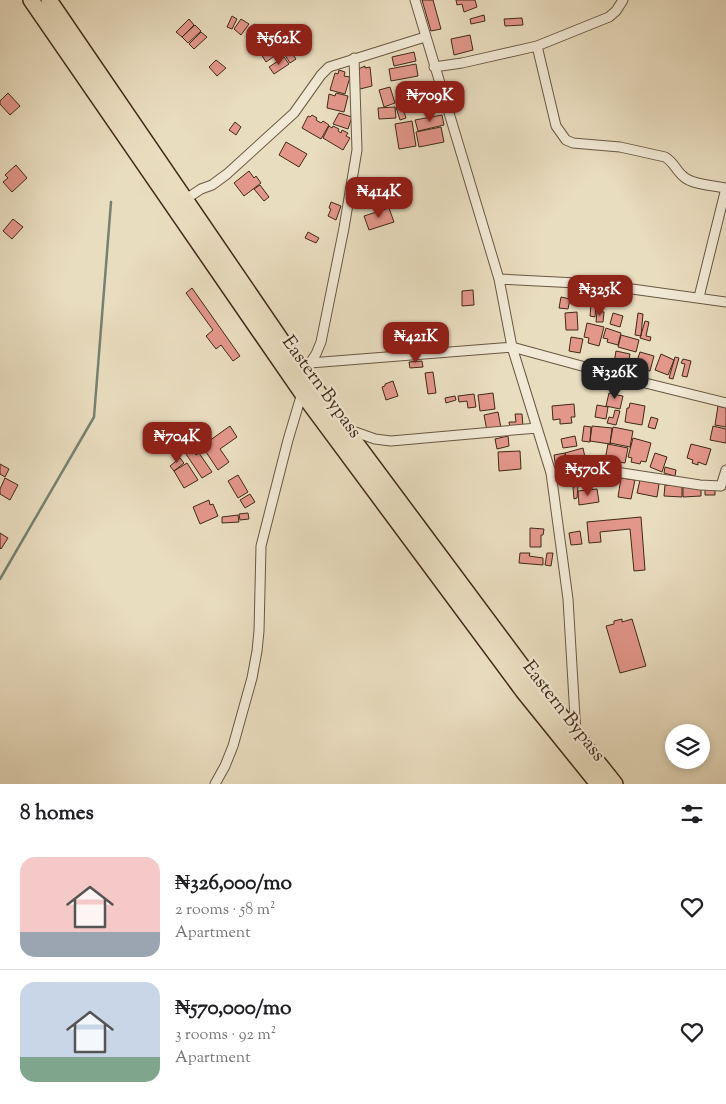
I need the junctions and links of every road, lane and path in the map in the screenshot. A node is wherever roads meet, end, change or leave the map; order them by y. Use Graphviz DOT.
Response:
graph roads {
  1 [pos="31,0"];
  2 [pos="49,0"];
  3 [pos="415,0"];
  4 [pos="623,0"];
  5 [pos="425,37"];
  6 [pos="537,46"];
  7 [pos="354,58"];
  8 [pos="434,67"];
  9 [pos="726,188"];
  10 [pos="186,199"];
  11 [pos="499,279"];
  12 [pos="699,297"];
  13 [pos="726,302"];
  14 [pos="512,347"];
  15 [pos="306,367"];
  16 [pos="302,393"];
  17 [pos="726,403"];
  18 [pos="537,428"];
  19 [pos="346,429"];
  20 [pos="726,470"];
  21 [pos="551,473"];
  22 [pos="576,736"];
  23 [pos="216,784"];
  24 [pos="598,784"];
  25 [pos="615,784"];
  1 -- 16 [label="highway, Eastern Bypass"];
  2 -- 10 [label="highway, Eastern Bypass"];
  3 -- 5 [label="street"];
  4 -- 6 [label="street"];
  5 -- 7 [label="street"];
  5 -- 8 [label="street"];
  6 -- 8 [label="street"];
  6 -- 9 [label="street"];
  7 -- 10 [label="street"];
  7 -- 15 [label="street"];
  8 -- 11 [label="street"];
  9 -- 12 [label="street"];
  10 -- 15 [label="highway, Eastern Bypass"];
  11 -- 12 [label="street"];
  11 -- 14 [label="street"];
  12 -- 13 [label="street"];
  14 -- 15 [label="street"];
  14 -- 17 [label="street"];
  14 -- 18 [label="street"];
  15 -- 19 [label="highway, Eastern Bypass"];
  16 -- 23 [label="street"];
  16 -- 24 [label="highway, Eastern Bypass"];
  18 -- 19 [label="street"];
  18 -- 21 [label="street"];
  19 -- 22 [label="highway, Eastern Bypass"];
  20 -- 21 [label="street"];
  21 -- 22 [label="street"];
  22 -- 25 [label="highway, Eastern Bypass"];
}
